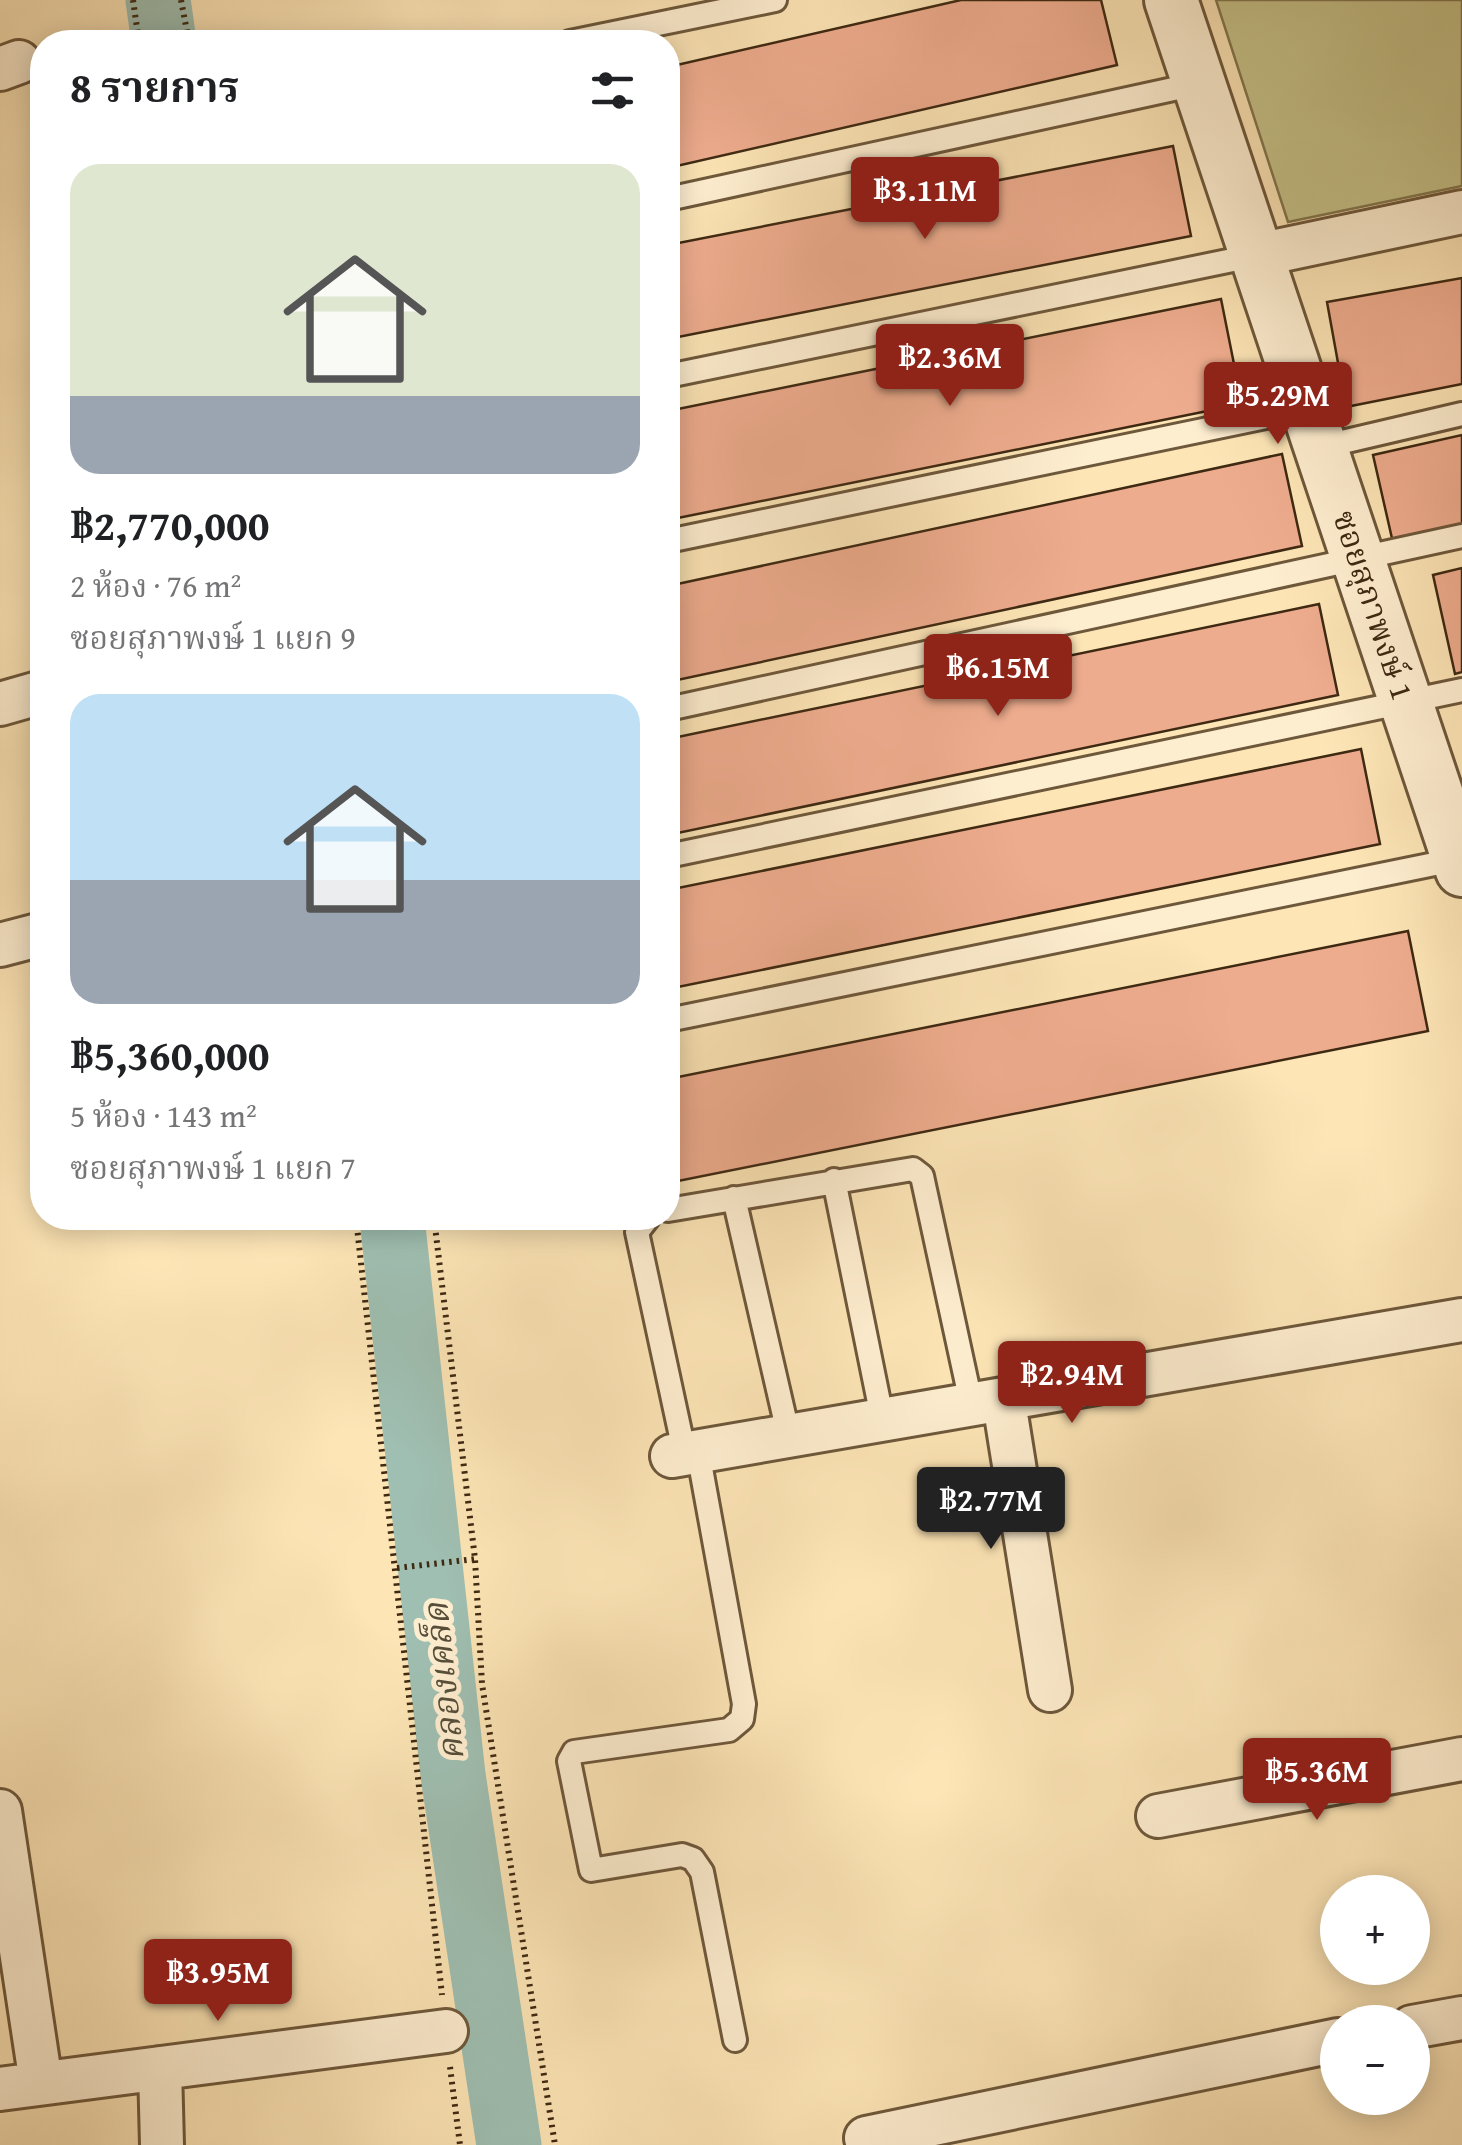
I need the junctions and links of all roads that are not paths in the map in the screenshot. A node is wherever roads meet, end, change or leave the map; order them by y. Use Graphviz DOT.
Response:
graph roads {
  1 [pos="774,0"];
  2 [pos="1171,0"];
  3 [pos="628,30"];
  4 [pos="1200,83"];
  5 [pos="680,195"];
  6 [pos="1462,212"];
  7 [pos="1258,255"];
  8 [pos="680,374"];
  9 [pos="1462,414"];
  10 [pos="1315,427"];
  11 [pos="1462,536"];
  12 [pos="680,540"];
  13 [pos="1359,558"];
  14 [pos="1462,690"];
  15 [pos="30,695"];
  16 [pos="1406,702"];
  17 [pos="0,704"];
  18 [pos="680,706"];
  19 [pos="680,853"];
  20 [pos="1461,863"];
  21 [pos="30,937"];
  22 [pos="0,946"];
  23 [pos="680,1018"];
  24 [pos="834,1180"];
  25 [pos="734,1198"];
  26 [pos="680,1208"];
  27 [pos="639,1230"];
  28 [pos="1462,1320"];
  29 [pos="988,1404"];
  30 [pos="883,1422"];
  31 [pos="789,1437"];
  32 [pos="685,1454"];
  33 [pos="1050,1690"];
  34 [pos="1462,1759"];
  35 [pos="0,1812"];
  36 [pos="1158,1816"];
  37 [pos="1462,2018"];
  38 [pos="1430,2024"];
  39 [pos="446,2031"];
  40 [pos="735,2040"];
  41 [pos="1320,2044"];
  42 [pos="160,2068"];
  43 [pos="20,2086"];
  44 [pos="866,2138"];
  45 [pos="162,2145"];
  1 -- 3 [label="lane"];
  2 -- 4 [label="street, ซอยสุภาพงษ์ 1"];
  4 -- 5 [label="lane"];
  4 -- 7 [label="street, ซอยสุภาพงษ์ 1"];
  6 -- 7 [label="street"];
  7 -- 8 [label="lane"];
  7 -- 10 [label="street, ซอยสุภาพงษ์ 1"];
  9 -- 10 [label="lane"];
  10 -- 12 [label="lane"];
  10 -- 13 [label="street, ซอยสุภาพงษ์ 1"];
  11 -- 13 [label="lane"];
  13 -- 16 [label="street, ซอยสุภาพงษ์ 1"];
  13 -- 18 [label="lane"];
  14 -- 16 [label="lane"];
  15 -- 17 [label="street"];
  16 -- 19 [label="lane"];
  16 -- 20 [label="street, ซอยสุภาพงษ์ 1"];
  20 -- 23 [label="lane"];
  21 -- 22 [label="street"];
  24 -- 25 [label="lane"];
  24 -- 29 [label="lane"];
  24 -- 30 [label="lane"];
  25 -- 26 [label="lane"];
  25 -- 31 [label="lane"];
  27 -- 32 [label="lane"];
  28 -- 29 [label="street"];
  29 -- 30 [label="street"];
  29 -- 33 [label="street"];
  30 -- 31 [label="street"];
  31 -- 32 [label="street"];
  32 -- 40 [label="lane"];
  34 -- 36 [label="street"];
  35 -- 43 [label="street"];
  37 -- 38 [label="street"];
  39 -- 42 [label="street"];
  41 -- 44 [label="street"];
  42 -- 43 [label="street"];
  42 -- 45 [label="street"];
}
